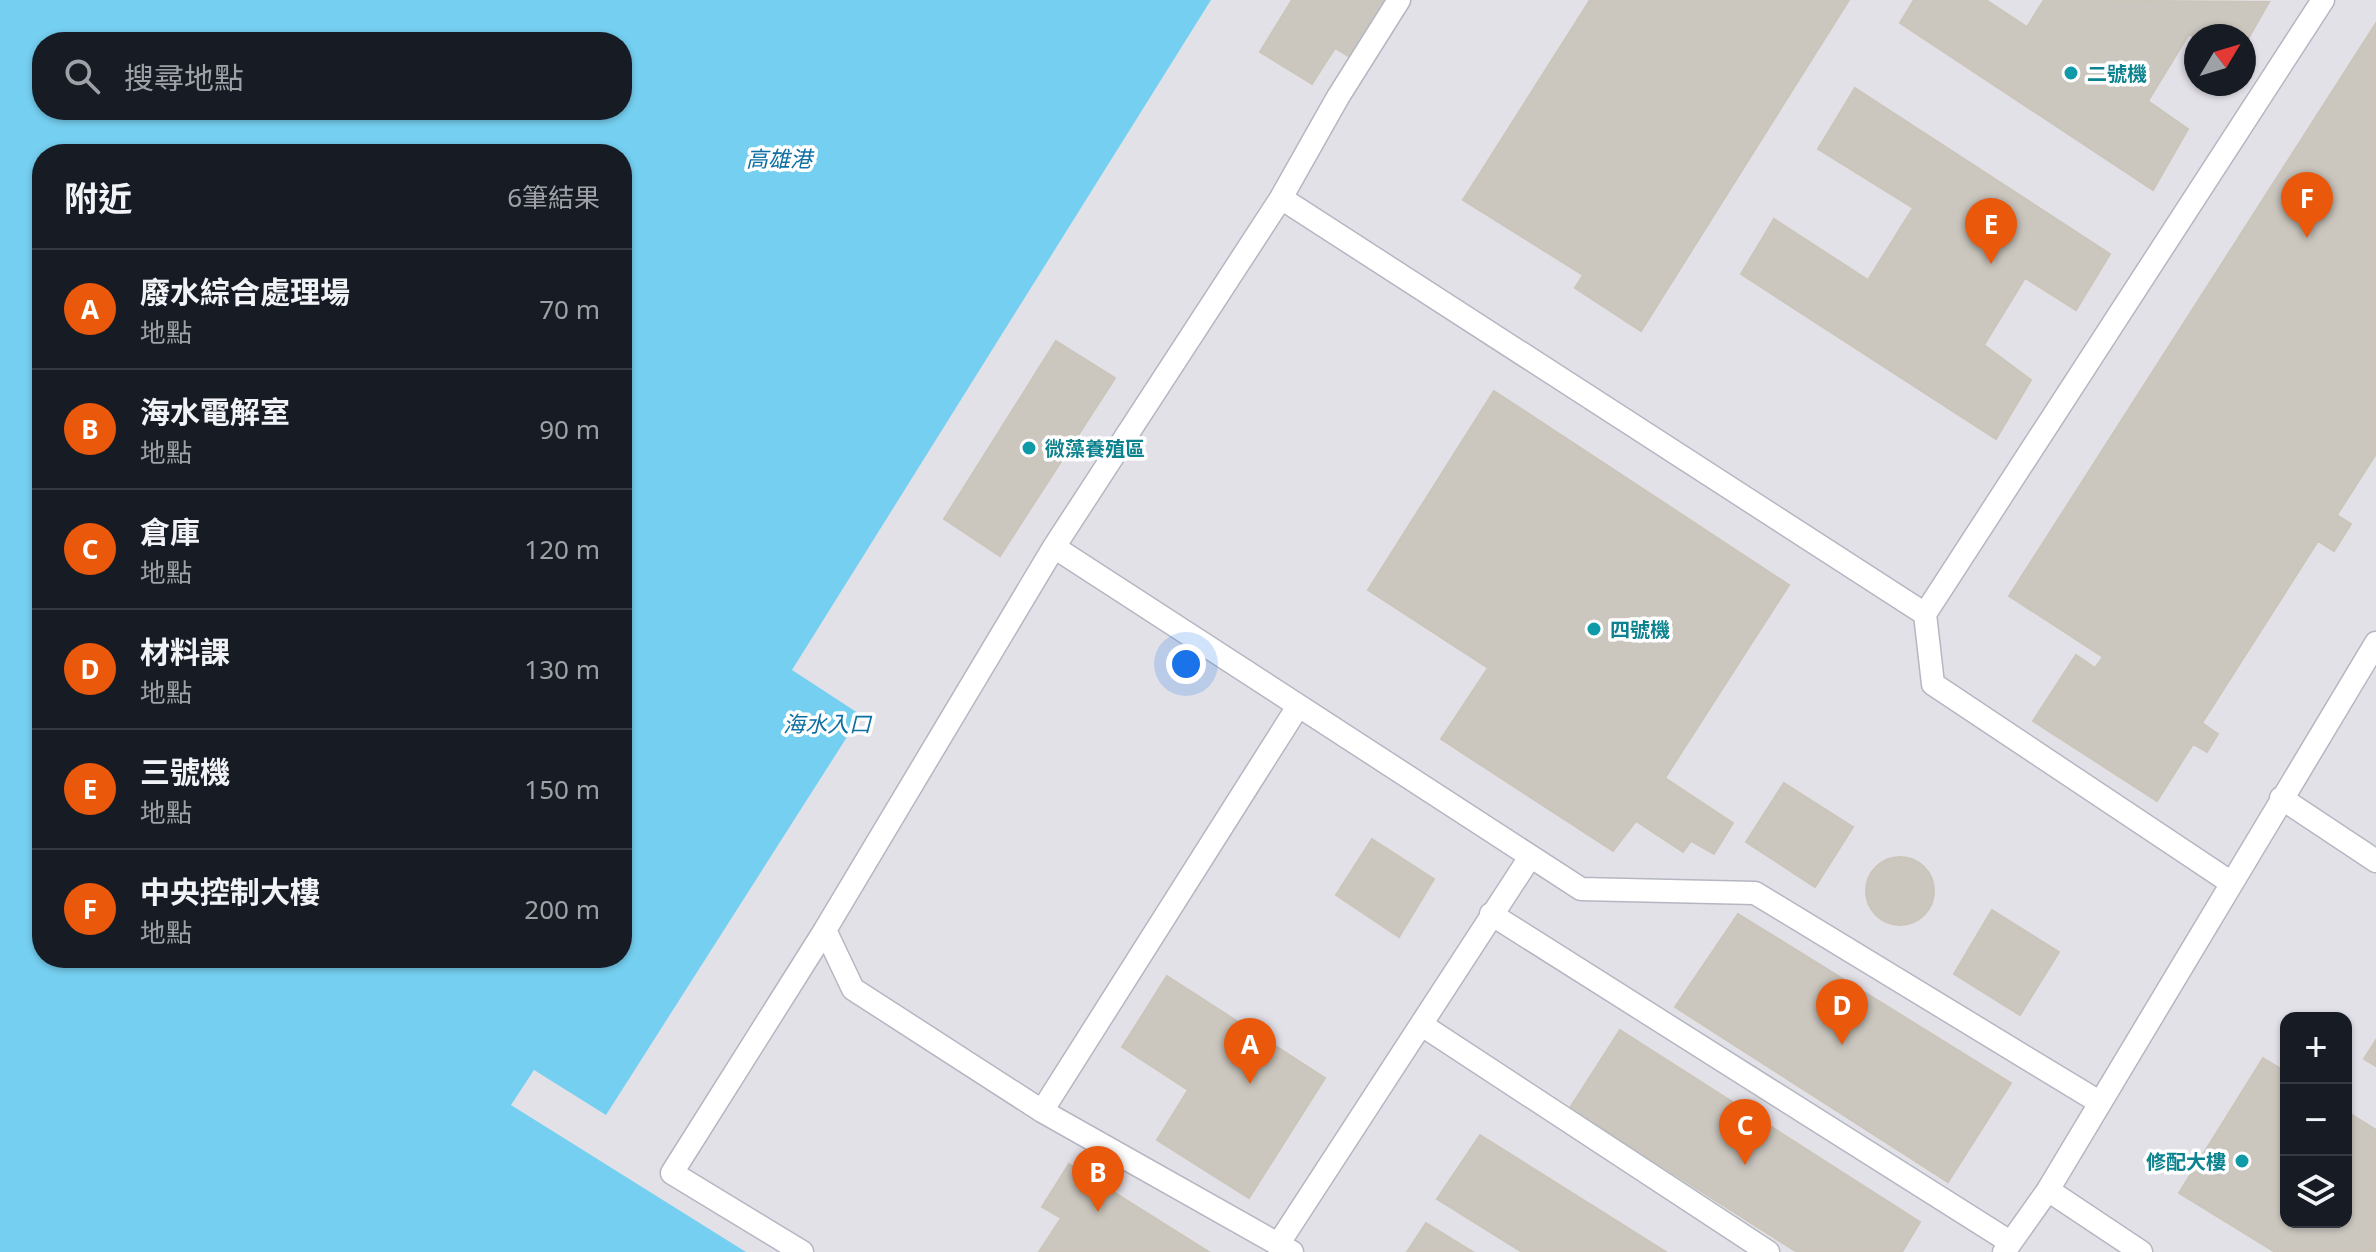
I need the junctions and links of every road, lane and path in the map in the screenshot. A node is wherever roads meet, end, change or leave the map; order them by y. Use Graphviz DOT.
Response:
graph roads {
  1 [pos="1399,0"];
  2 [pos="2323,0"];
  3 [pos="1281,198"];
  4 [pos="1054,547"];
  5 [pos="1925,614"];
  6 [pos="2376,643"];
  7 [pos="1297,708"];
  8 [pos="2281,798"];
  9 [pos="1530,857"];
  10 [pos="2376,861"];
  11 [pos="2230,882"];
  12 [pos="1491,914"];
  13 [pos="825,930"];
  14 [pos="1422,1025"];
  15 [pos="2099,1102"];
  16 [pos="1042,1111"];
  17 [pos="2048,1190"];
  18 [pos="2007,1247"];
  19 [pos="1285,1248"];
  20 [pos="802,1252"];
  21 [pos="1768,1252"];
  22 [pos="2141,1252"];
  1 -- 3 [label="lane"];
  2 -- 5 [label="lane"];
  3 -- 4 [label="lane"];
  3 -- 5 [label="lane"];
  4 -- 7 [label="lane"];
  4 -- 13 [label="lane"];
  5 -- 11 [label="lane"];
  6 -- 8 [label="lane"];
  7 -- 9 [label="lane"];
  7 -- 16 [label="lane"];
  8 -- 10 [label="lane"];
  8 -- 11 [label="lane"];
  9 -- 12 [label="lane"];
  9 -- 15 [label="lane"];
  11 -- 15 [label="lane"];
  12 -- 14 [label="lane"];
  12 -- 18 [label="lane"];
  13 -- 16 [label="lane"];
  13 -- 20 [label="lane"];
  14 -- 19 [label="lane"];
  14 -- 21 [label="lane"];
  15 -- 17 [label="lane"];
  16 -- 19 [label="lane"];
  17 -- 18 [label="lane"];
  17 -- 22 [label="lane"];
}
